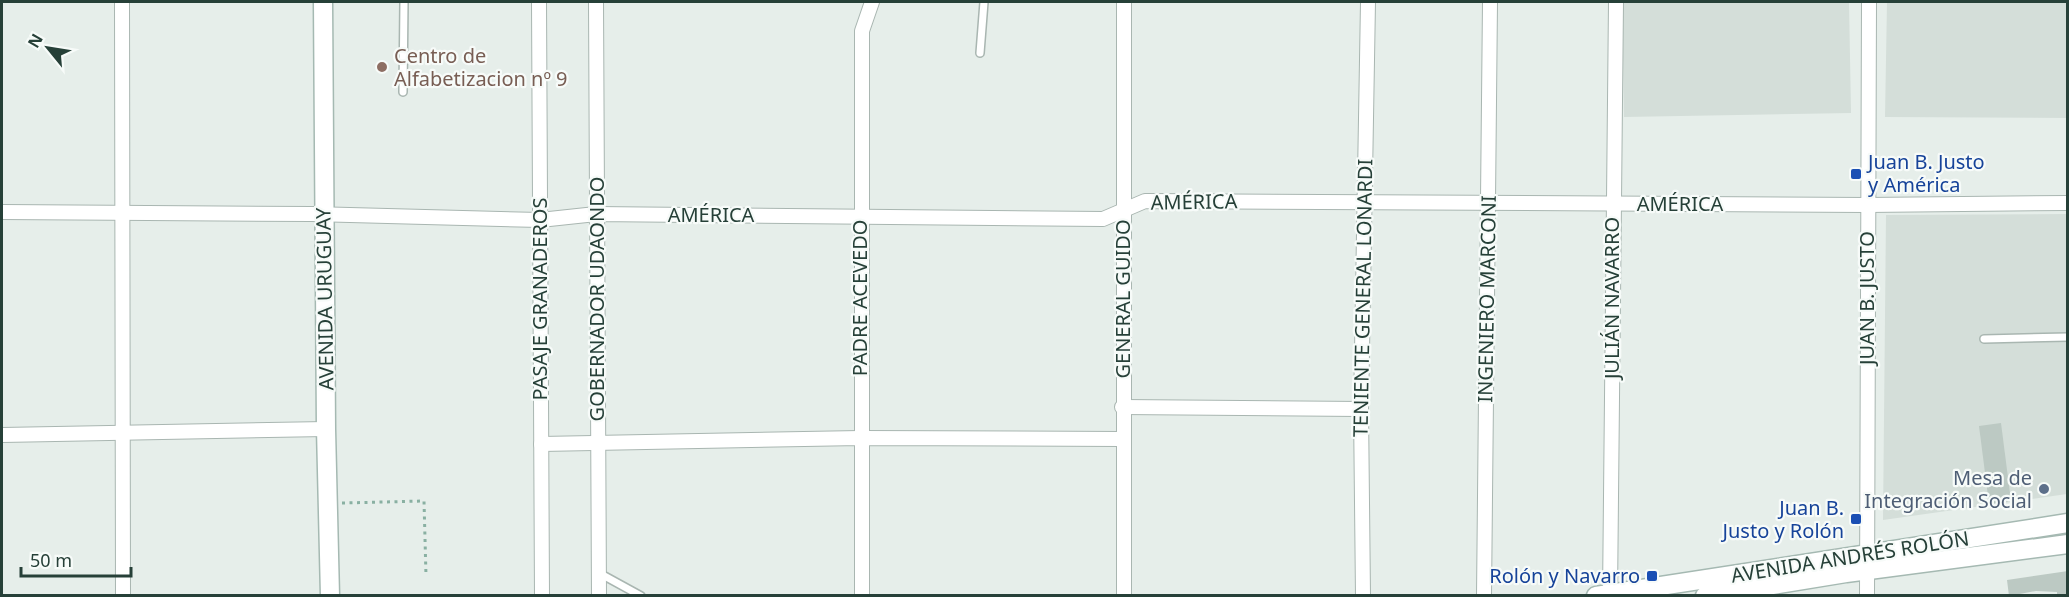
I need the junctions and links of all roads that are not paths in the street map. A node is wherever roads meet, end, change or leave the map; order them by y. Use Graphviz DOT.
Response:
graph roads {
  1 [pos="122,2"];
  2 [pos="323,2"];
  3 [pos="404,2"];
  4 [pos="539,2"];
  5 [pos="596,2"];
  6 [pos="872,2"];
  7 [pos="984,2"];
  8 [pos="1124,2"];
  9 [pos="1368,2"];
  10 [pos="1490,2"];
  11 [pos="1616,2"];
  12 [pos="1869,2"];
  13 [pos="980,53"];
  14 [pos="403,92"];
  15 [pos="1364,203"];
  16 [pos="1488,203"];
  17 [pos="2067,203"];
  18 [pos="1613,204"];
  19 [pos="1867,205"];
  20 [pos="2,212"];
  21 [pos="1123,212"];
  22 [pos="123,213"];
  23 [pos="596,214"];
  24 [pos="324,216"];
  25 [pos="860,216"];
  26 [pos="540,220"];
  27 [pos="2067,337"];
  28 [pos="1984,339"];
  29 [pos="1122,407"];
  30 [pos="1361,409"];
  31 [pos="326,429"];
  32 [pos="2,435"];
  33 [pos="123,435"];
  34 [pos="860,438"];
  35 [pos="1122,439"];
  36 [pos="598,443"];
  37 [pos="541,444"];
  38 [pos="2067,523"];
  39 [pos="2067,544"];
  40 [pos="1868,563"];
  41 [pos="599,573"];
  42 [pos="1605,595"];
  43 [pos="123,596"];
  44 [pos="330,596"];
  45 [pos="542,596"];
  46 [pos="599,596"];
  47 [pos="641,596"];
  48 [pos="862,596"];
  49 [pos="1124,596"];
  50 [pos="1363,596"];
  51 [pos="1484,596"];
  52 [pos="1705,596"];
  53 [pos="1868,596"];
  1 -- 22 [label="street"];
  2 -- 24 [label="main road, AVENIDA URUGUAY"];
  3 -- 14 [label="lane"];
  4 -- 26 [label="street, PASAJE GRANADEROS"];
  5 -- 23 [label="street, GOBERNADOR UDAONDO"];
  6 -- 25 [label="street, PADRE ACEVEDO"];
  7 -- 13 [label="lane"];
  8 -- 21 [label="street, GENERAL GUIDO"];
  9 -- 15 [label="street, TENIENTE GENERAL LONARDI"];
  10 -- 16 [label="street, INGENIERO MARCONI"];
  11 -- 18 [label="street, JULIÁN NAVARRO"];
  12 -- 19 [label="street, JUAN B. JUSTO"];
  15 -- 16 [label="street, AMÉRICA"];
  15 -- 21 [label="street, AMÉRICA"];
  15 -- 30 [label="street, TENIENTE GENERAL LONARDI"];
  16 -- 18 [label="street, AMÉRICA"];
  16 -- 51 [label="street, INGENIERO MARCONI"];
  17 -- 19 [label="street, AMÉRICA"];
  18 -- 19 [label="street, AMÉRICA"];
  18 -- 42 [label="street, JULIÁN NAVARRO"];
  19 -- 40 [label="street, JUAN B. JUSTO"];
  20 -- 22 [label="street, AMÉRICA"];
  21 -- 25 [label="street, AMÉRICA"];
  21 -- 29 [label="street, GENERAL GUIDO"];
  22 -- 24 [label="street, AMÉRICA"];
  22 -- 33 [label="street"];
  23 -- 25 [label="street, AMÉRICA"];
  23 -- 26 [label="street, AMÉRICA"];
  23 -- 36 [label="street, GOBERNADOR UDAONDO"];
  24 -- 26 [label="street, AMÉRICA"];
  24 -- 31 [label="main road, AVENIDA URUGUAY"];
  25 -- 34 [label="street, PADRE ACEVEDO"];
  26 -- 37 [label="street, PASAJE GRANADEROS"];
  27 -- 28 [label="lane"];
  29 -- 30 [label="street"];
  29 -- 35 [label="street, GENERAL GUIDO"];
  30 -- 50 [label="street, TENIENTE GENERAL LONARDI"];
  31 -- 33 [label="street"];
  31 -- 44 [label="main road, AVENIDA URUGUAY"];
  32 -- 33 [label="street"];
  33 -- 43 [label="street"];
  34 -- 35 [label="street"];
  34 -- 36 [label="street"];
  34 -- 48 [label="street, PADRE ACEVEDO"];
  35 -- 49 [label="street, GENERAL GUIDO"];
  36 -- 37 [label="street"];
  36 -- 41 [label="street, GOBERNADOR UDAONDO"];
  37 -- 45 [label="street, PASAJE GRANADEROS"];
  38 -- 40 [label="main road, AVENIDA ANDRÉS ROLÓN"];
  39 -- 40 [label="main road, AVENIDA ANDRÉS ROLÓN"];
  40 -- 42 [label="main road, AVENIDA ANDRÉS ROLÓN"];
  40 -- 52 [label="main road, AVENIDA ANDRÉS ROLÓN"];
  40 -- 53 [label="street, JUAN B. JUSTO"];
  41 -- 46 [label="street, GOBERNADOR UDAONDO"];
  41 -- 47 [label="lane"];
}
